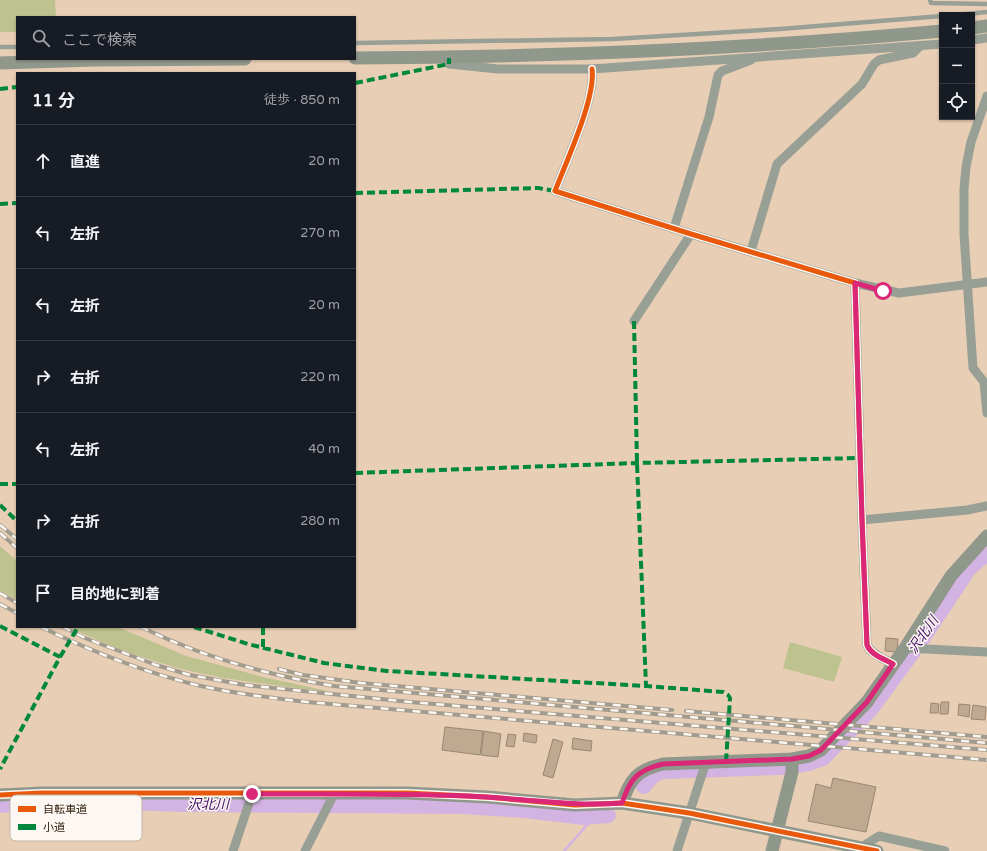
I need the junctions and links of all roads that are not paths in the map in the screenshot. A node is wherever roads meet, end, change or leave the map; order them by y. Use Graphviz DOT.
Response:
graph roads {
  1 [pos="930,0"];
  2 [pos="987,4"];
  3 [pos="987,12"];
  4 [pos="975,13"];
  5 [pos="939,16"];
  6 [pos="987,26"];
  7 [pos="975,28"];
  8 [pos="939,31"];
  9 [pos="987,38"];
  10 [pos="975,40"];
  11 [pos="356,43"];
  12 [pos="939,44"];
  13 [pos="0,47"];
  14 [pos="16,47"];
  15 [pos="919,47"];
  16 [pos="356,58"];
  17 [pos="754,58"];
  18 [pos="71,60"];
  19 [pos="0,63"];
  20 [pos="449,64"];
  21 [pos="592,69"];
  22 [pos="987,96"];
  23 [pos="674,228"];
  24 [pos="691,234"];
  25 [pos="751,251"];
  26 [pos="987,282"];
  27 [pos="855,283"];
  28 [pos="967,286"];
  29 [pos="634,321"];
  30 [pos="987,413"];
  31 [pos="987,506"];
  32 [pos="862,520"];
  33 [pos="987,536"];
  34 [pos="908,648"];
  35 [pos="987,652"];
  36 [pos="893,664"];
  37 [pos="792,764"];
  38 [pos="704,768"];
  39 [pos="0,795"];
  40 [pos="251,796"];
  41 [pos="332,797"];
  42 [pos="622,803"];
  43 [pos="689,813"];
  44 [pos="778,830"];
  45 [pos="860,849"];
  46 [pos="233,851"];
  47 [pos="305,851"];
  48 [pos="677,851"];
  49 [pos="772,851"];
  50 [pos="877,851"];
  51 [pos="946,851"];
  1 -- 2 [label="lane"];
  3 -- 4 [label="lane"];
  5 -- 11 [label="lane"];
  6 -- 7 [label="street"];
  8 -- 16 [label="street"];
  9 -- 10 [label="street"];
  12 -- 15 [label="street"];
  13 -- 14 [label="lane"];
  15 -- 17 [label="street"];
  15 -- 25 [label="street"];
  17 -- 21 [label="street"];
  17 -- 23 [label="street"];
  18 -- 19 [label="street"];
  20 -- 21 [label="street"];
  21 -- 23 [label="street"];
  22 -- 28 [label="street"];
  23 -- 24 [label="street"];
  24 -- 25 [label="street"];
  24 -- 29 [label="street"];
  25 -- 27 [label="street"];
  26 -- 28 [label="street"];
  27 -- 28 [label="street"];
  27 -- 32 [label="street"];
  28 -- 30 [label="street"];
  31 -- 32 [label="street"];
  32 -- 36 [label="street"];
  33 -- 34 [label="street"];
  34 -- 35 [label="street"];
  34 -- 36 [label="street"];
  36 -- 37 [label="street"];
  37 -- 38 [label="street"];
  37 -- 44 [label="street"];
  38 -- 42 [label="street"];
  38 -- 43 [label="street"];
  39 -- 40 [label="street"];
  40 -- 41 [label="street"];
  40 -- 46 [label="street"];
  41 -- 42 [label="street"];
  41 -- 47 [label="street"];
  42 -- 43 [label="street"];
  43 -- 44 [label="street"];
  43 -- 48 [label="street"];
  44 -- 45 [label="street"];
  44 -- 49 [label="street"];
  45 -- 50 [label="street"];
  45 -- 51 [label="street"];
}
